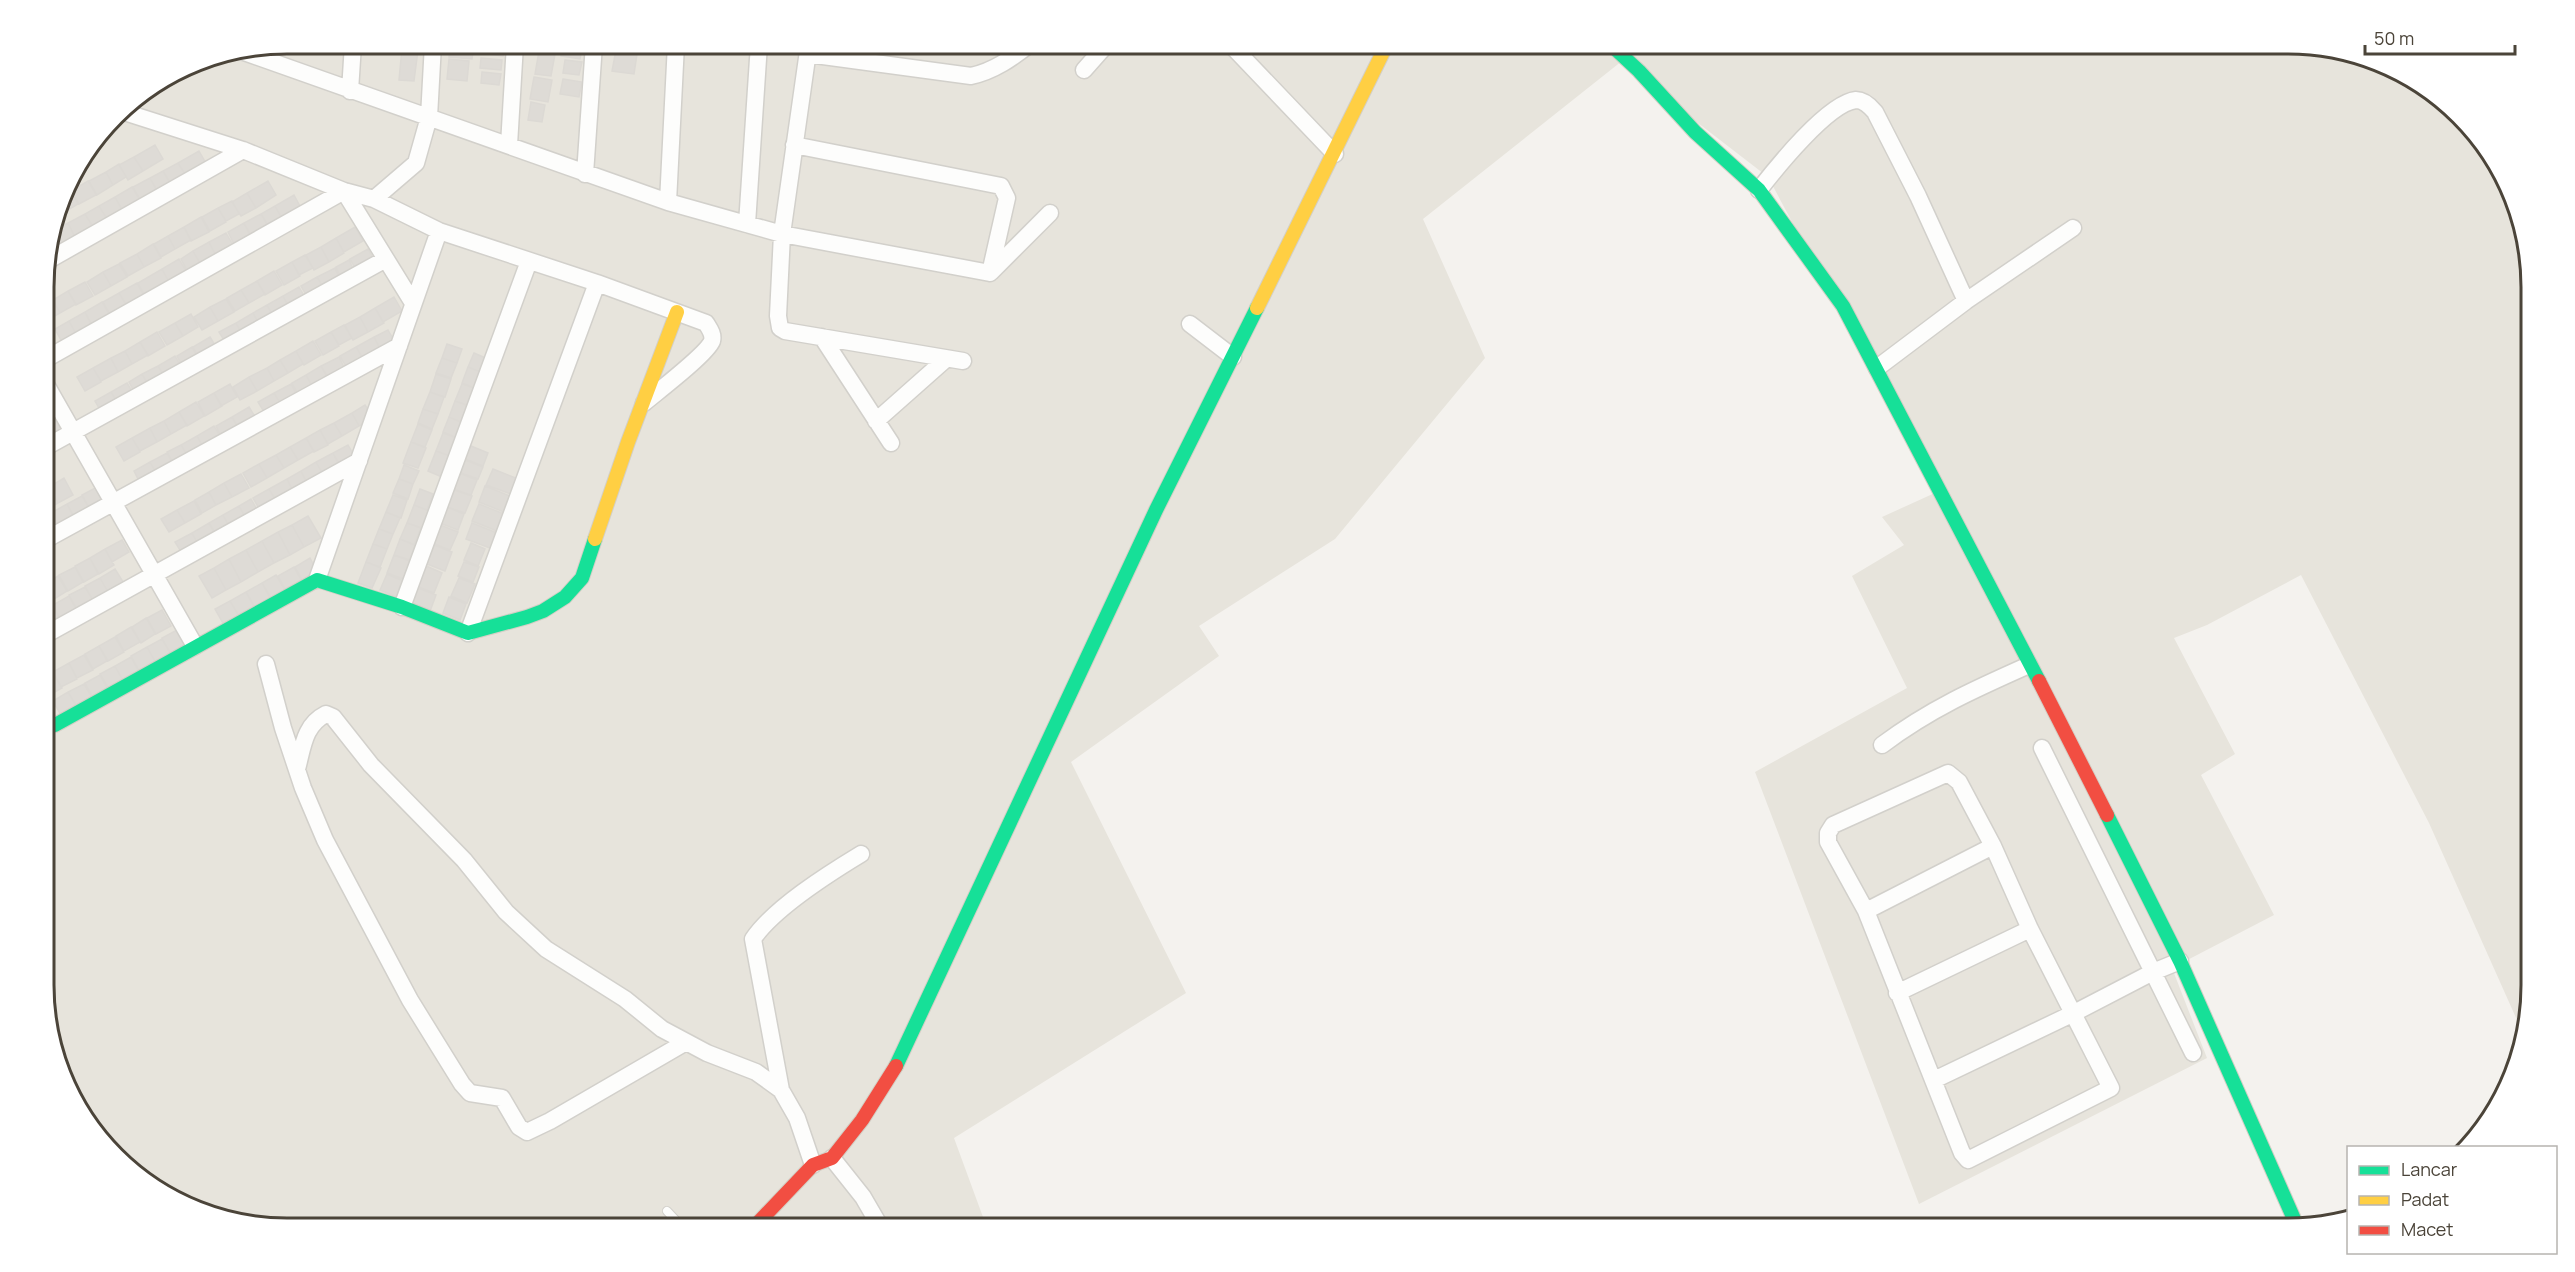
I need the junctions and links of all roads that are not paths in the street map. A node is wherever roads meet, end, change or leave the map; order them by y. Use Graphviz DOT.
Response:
graph roads {
  1 [pos="352,54"];
  2 [pos="432,54"];
  3 [pos="514,54"];
  4 [pos="593,54"];
  5 [pos="676,54"];
  6 [pos="758,54"];
  7 [pos="807,54"];
  8 [pos="838,54"];
  9 [pos="1018,54"];
  10 [pos="1098,54"];
  11 [pos="1240,54"];
  12 [pos="1382,54"];
  13 [pos="1621,54"];
  14 [pos="254,56"];
  15 [pos="1084,70"];
  16 [pos="350,92"];
  17 [pos="128,116"];
  18 [pos="429,117"];
  19 [pos="509,145"];
  20 [pos="794,145"];
  21 [pos="243,150"];
  22 [pos="1335,154"];
  23 [pos="585,174"];
  24 [pos="1759,190"];
  25 [pos="344,191"];
  26 [pos="374,199"];
  27 [pos="669,202"];
  28 [pos="1050,213"];
  29 [pos="747,224"];
  30 [pos="2073,228"];
  31 [pos="439,231"];
  32 [pos="783,234"];
  33 [pos="56,255"];
  34 [pos="386,259"];
  35 [pos="530,261"];
  36 [pos="990,273"];
  37 [pos="597,283"];
  38 [pos="1966,301"];
  39 [pos="413,303"];
  40 [pos="677,312"];
  41 [pos="1190,324"];
  42 [pos="822,338"];
  43 [pos="399,346"];
  44 [pos="54,354"];
  45 [pos="1233,357"];
  46 [pos="945,358"];
  47 [pos="963,362"];
  48 [pos="1877,368"];
  49 [pos="54,399"];
  50 [pos="643,403"];
  51 [pos="876,421"];
  52 [pos="73,432"];
  53 [pos="54,442"];
  54 [pos="891,443"];
  55 [pos="359,461"];
  56 [pos="112,502"];
  57 [pos="54,535"];
  58 [pos="153,573"];
  59 [pos="317,580"];
  60 [pos="402,607"];
  61 [pos="54,630"];
  62 [pos="468,633"];
  63 [pos="195,646"];
  64 [pos="266,664"];
  65 [pos="2029,665"];
  66 [pos="54,725"];
  67 [pos="1882,745"];
  68 [pos="2042,748"];
  69 [pos="297,769"];
  70 [pos="1993,846"];
  71 [pos="861,854"];
  72 [pos="1866,911"];
  73 [pos="2030,929"];
  74 [pos="2180,961"];
  75 [pos="2153,972"];
  76 [pos="1897,993"];
  77 [pos="2074,1013"];
  78 [pos="686,1042"];
  79 [pos="2193,1053"];
  80 [pos="1934,1080"];
  81 [pos="781,1090"];
  82 [pos="832,1158"];
  83 [pos="813,1165"];
  84 [pos="667,1211"];
  85 [pos="674,1218"];
  86 [pos="763,1218"];
  87 [pos="875,1218"];
  88 [pos="2294,1218"];
  1 -- 16 [label="street"];
  2 -- 18 [label="street"];
  3 -- 19 [label="street"];
  4 -- 23 [label="street"];
  5 -- 27 [label="street"];
  6 -- 29 [label="street"];
  7 -- 20 [label="street"];
  8 -- 9 [label="street"];
  10 -- 15 [label="street"];
  11 -- 22 [label="street"];
  12 -- 22 [label="street"];
  13 -- 24 [label="street"];
  14 -- 16 [label="street"];
  16 -- 18 [label="street"];
  17 -- 21 [label="street"];
  18 -- 19 [label="street"];
  18 -- 26 [label="street"];
  19 -- 23 [label="street"];
  20 -- 32 [label="street"];
  20 -- 36 [label="street"];
  21 -- 25 [label="street"];
  21 -- 33 [label="street"];
  22 -- 45 [label="street"];
  23 -- 27 [label="street"];
  24 -- 38 [label="street"];
  24 -- 48 [label="street"];
  25 -- 26 [label="street"];
  25 -- 34 [label="street"];
  25 -- 44 [label="street"];
  26 -- 31 [label="street"];
  27 -- 29 [label="street"];
  28 -- 36 [label="street"];
  29 -- 32 [label="street"];
  30 -- 38 [label="street"];
  31 -- 35 [label="street"];
  31 -- 39 [label="street"];
  32 -- 36 [label="street"];
  32 -- 42 [label="street"];
  34 -- 39 [label="street"];
  34 -- 52 [label="street"];
  35 -- 37 [label="street"];
  35 -- 60 [label="street"];
  37 -- 40 [label="street"];
  37 -- 62 [label="street"];
  38 -- 48 [label="street"];
  39 -- 43 [label="street"];
  40 -- 50 [label="street"];
  40 -- 50 [label="street"];
  41 -- 45 [label="street"];
  42 -- 46 [label="street"];
  42 -- 51 [label="street"];
  43 -- 55 [label="street"];
  43 -- 56 [label="street"];
  45 -- 82 [label="street"];
  46 -- 47 [label="street"];
  46 -- 51 [label="street"];
  48 -- 65 [label="street"];
  49 -- 52 [label="street"];
  50 -- 62 [label="street"];
  51 -- 54 [label="street"];
  52 -- 53 [label="street"];
  52 -- 56 [label="street"];
  55 -- 58 [label="street"];
  55 -- 59 [label="street"];
  56 -- 57 [label="street"];
  56 -- 58 [label="street"];
  58 -- 61 [label="street"];
  58 -- 63 [label="street"];
  59 -- 60 [label="street"];
  59 -- 63 [label="street"];
  60 -- 62 [label="street"];
  63 -- 66 [label="street"];
  64 -- 69 [label="street"];
  65 -- 67 [label="street"];
  65 -- 74 [label="street"];
  68 -- 75 [label="street"];
  69 -- 78 [label="street"];
  69 -- 78 [label="street"];
  70 -- 72 [label="street"];
  70 -- 72 [label="street"];
  70 -- 73 [label="street"];
  71 -- 81 [label="street"];
  72 -- 76 [label="street"];
  73 -- 76 [label="street"];
  73 -- 77 [label="street"];
  74 -- 75 [label="street"];
  74 -- 88 [label="street"];
  75 -- 77 [label="street"];
  75 -- 79 [label="street"];
  76 -- 80 [label="street"];
  77 -- 80 [label="street"];
  77 -- 80 [label="street"];
  78 -- 81 [label="street"];
  81 -- 83 [label="street"];
  82 -- 83 [label="street"];
  82 -- 87 [label="street"];
  83 -- 86 [label="street"];
  84 -- 85 [label="lane"];
}
